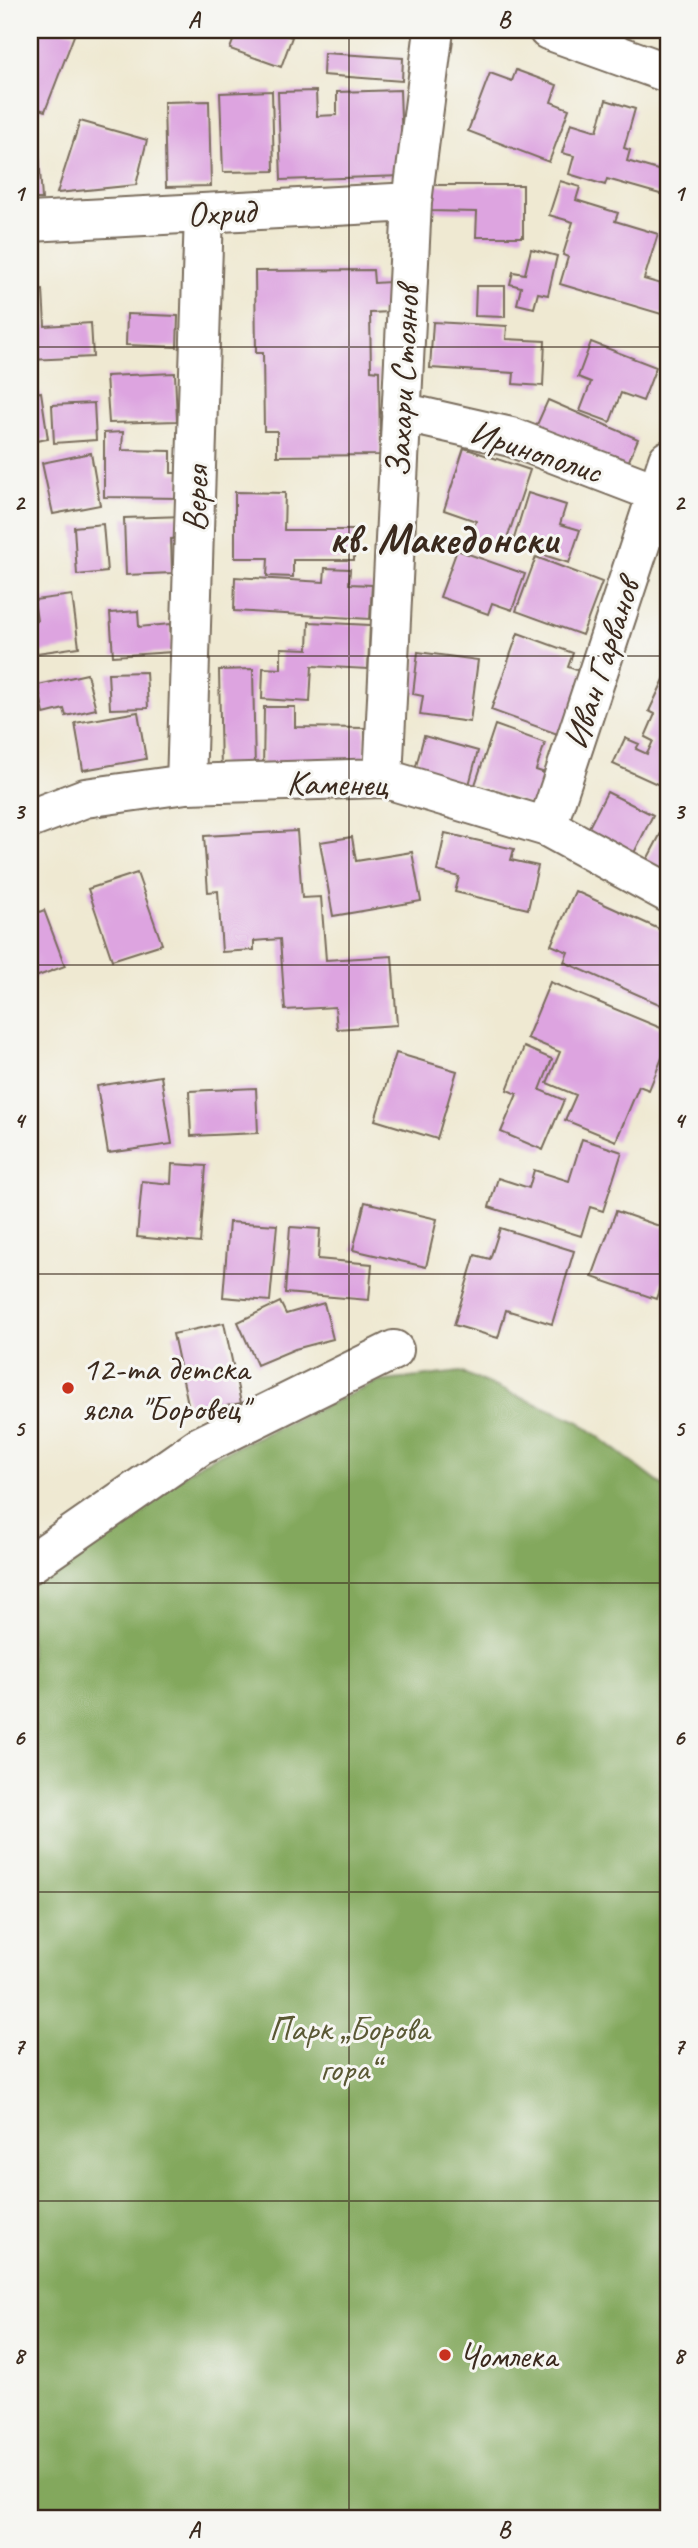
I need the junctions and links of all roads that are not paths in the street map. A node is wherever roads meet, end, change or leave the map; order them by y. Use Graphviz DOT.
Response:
graph roads {
  1 [pos="434,30"];
  2 [pos="548,30"];
  3 [pos="668,74"];
  4 [pos="412,202"];
  5 [pos="204,213"];
  6 [pos="30,222"];
  7 [pos="401,412"];
  8 [pos="665,483"];
  9 [pos="383,778"];
  10 [pos="186,784"];
  11 [pos="30,819"];
  12 [pos="547,827"];
  13 [pos="668,893"];
  14 [pos="394,1350"];
  15 [pos="30,1564"];
  1 -- 4 [label="street, Захари Стоянов"];
  2 -- 3 [label="street"];
  4 -- 5 [label="street, Охрид"];
  4 -- 7 [label="street, Захари Стоянов"];
  5 -- 6 [label="street, Охрид"];
  5 -- 10 [label="street, Верея"];
  7 -- 8 [label="street, Иринополис"];
  7 -- 9 [label="street, Захари Стоянов"];
  8 -- 12 [label="street, Иван Гарванов"];
  9 -- 10 [label="street, Каменец"];
  9 -- 12 [label="street, Каменец"];
  10 -- 11 [label="street, Каменец"];
  12 -- 13 [label="street, Каменец"];
  14 -- 15 [label="street"];
}
